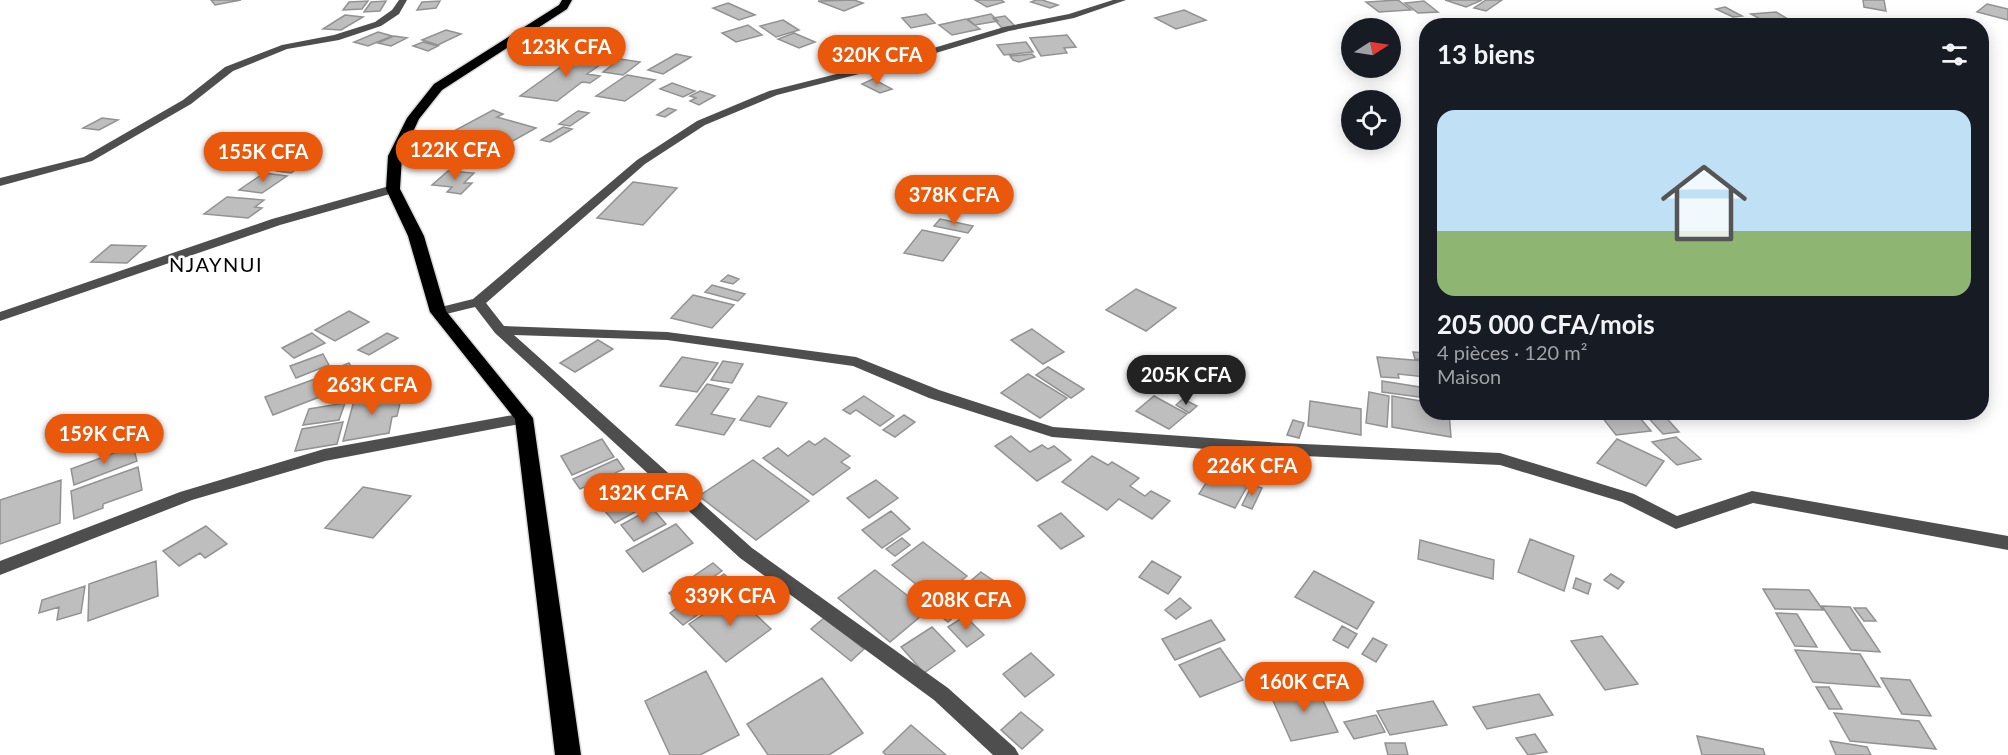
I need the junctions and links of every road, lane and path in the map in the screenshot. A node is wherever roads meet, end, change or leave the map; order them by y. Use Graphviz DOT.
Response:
graph roads {
  1 [pos="403,0"];
  2 [pos="567,0"];
  3 [pos="1122,0"];
  4 [pos="0,182"];
  5 [pos="393,189"];
  6 [pos="46,301"];
  7 [pos="478,302"];
  8 [pos="0,306"];
  9 [pos="438,312"];
  10 [pos="0,317"];
  11 [pos="500,330"];
  12 [pos="524,418"];
  13 [pos="2008,543"];
  14 [pos="0,568"];
  15 [pos="568,755"];
  16 [pos="1008,755"];
  1 -- 4 [label="street"];
  2 -- 5 [label="highway"];
  3 -- 7 [label="street"];
  5 -- 6 [label="street"];
  5 -- 9 [label="highway"];
  6 -- 8 [label="street"];
  6 -- 10 [label="street"];
  7 -- 9 [label="street"];
  7 -- 11 [label="street"];
  9 -- 12 [label="highway"];
  11 -- 13 [label="street"];
  11 -- 16 [label="street"];
  12 -- 14 [label="street"];
  12 -- 15 [label="highway"];
}
